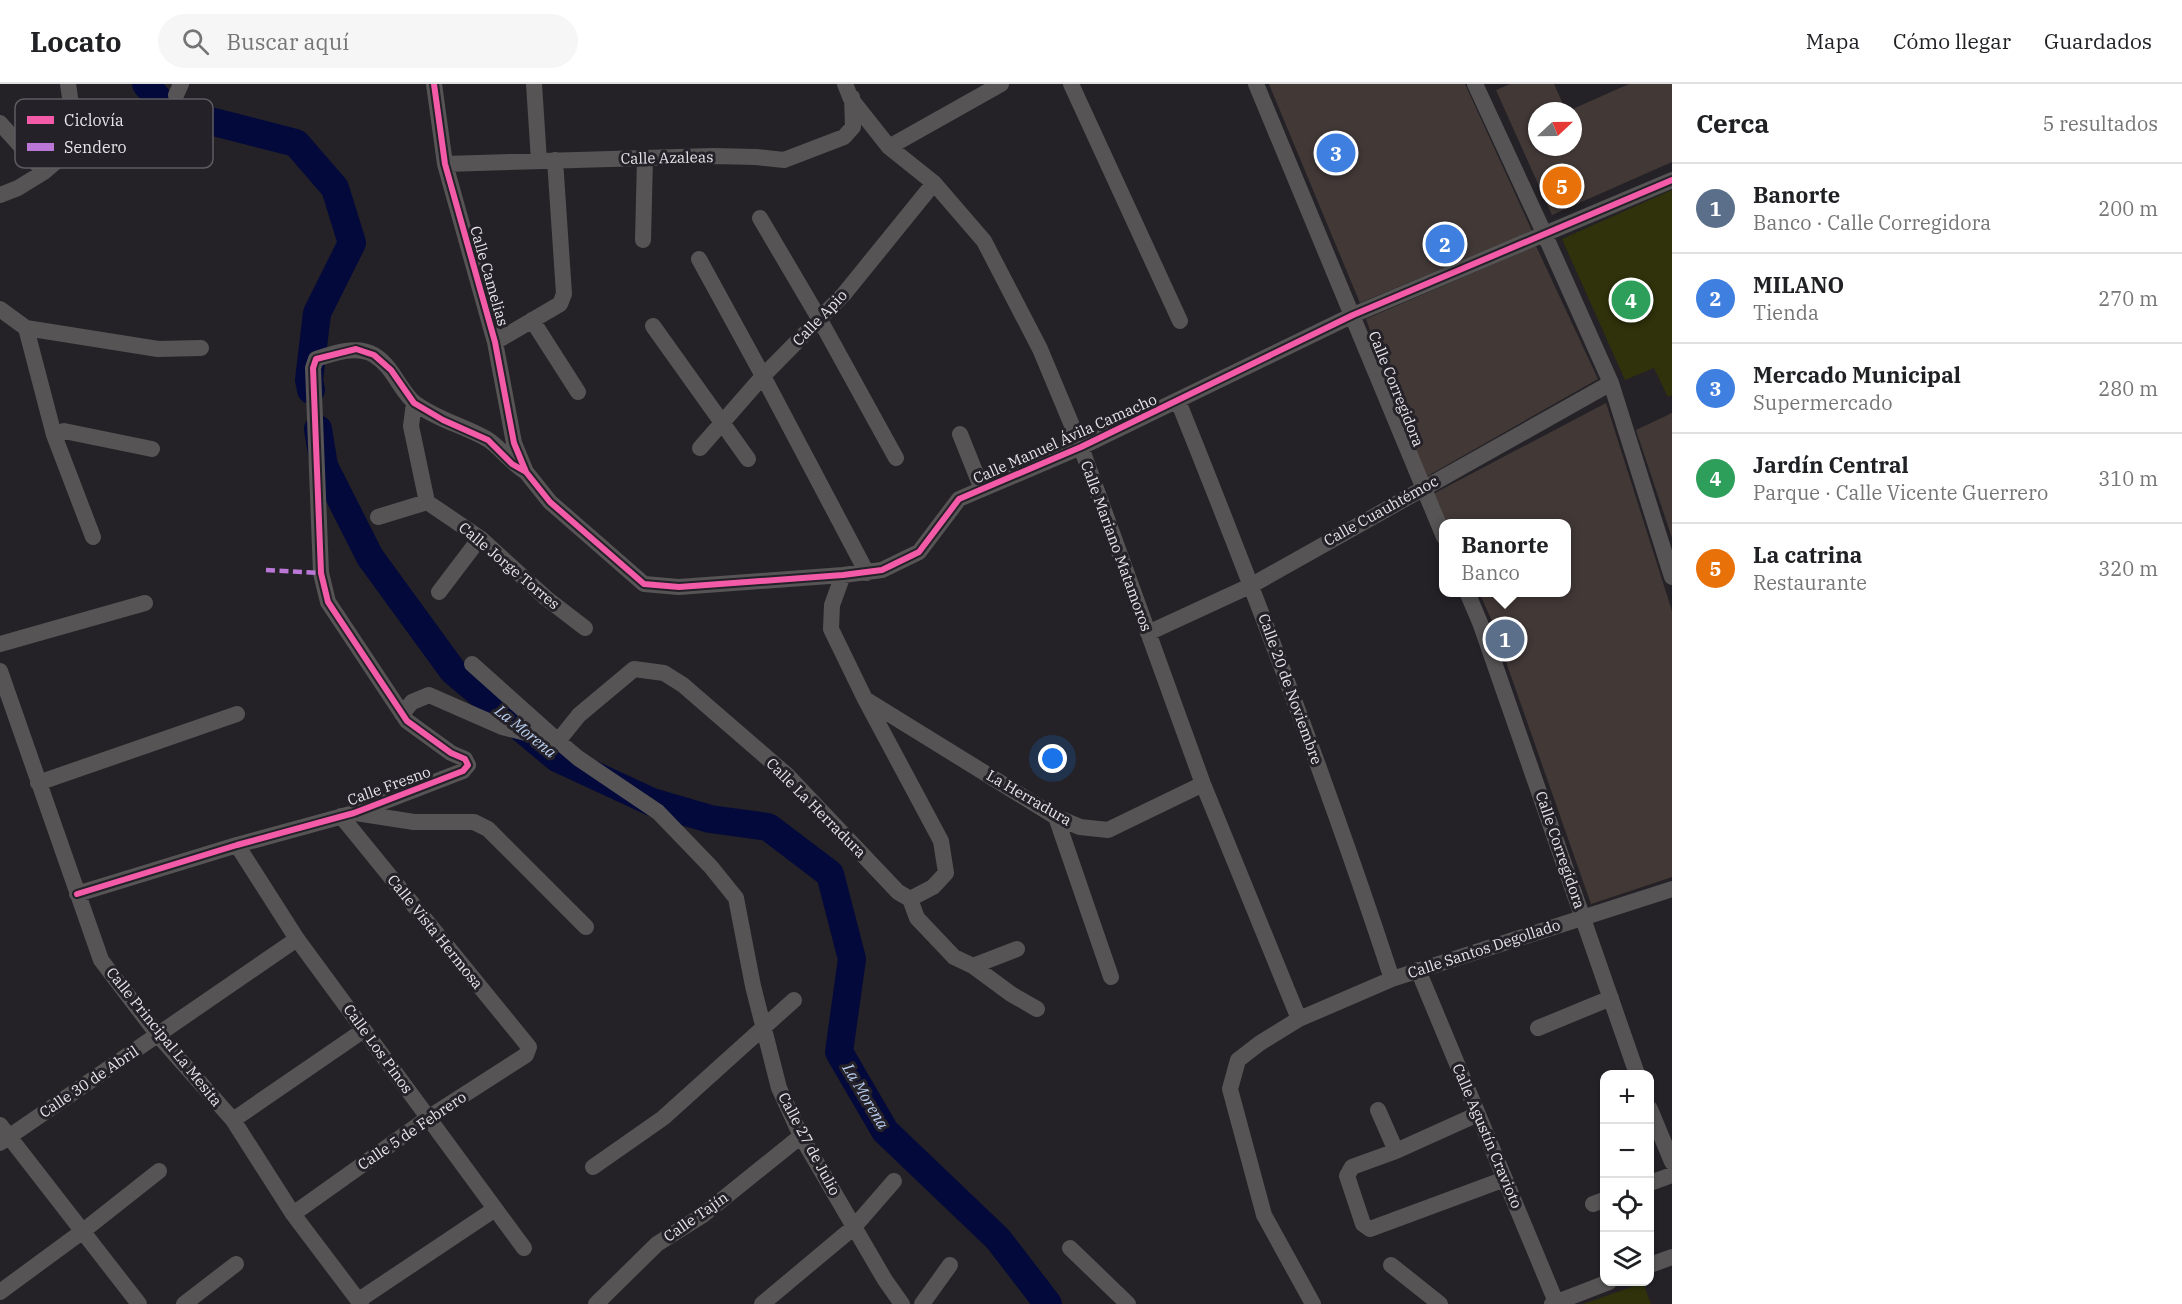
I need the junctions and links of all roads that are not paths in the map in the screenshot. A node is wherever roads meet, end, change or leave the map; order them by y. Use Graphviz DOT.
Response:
graph roads {
  1 [pos="68,84"];
  2 [pos="434,84"];
  3 [pos="534,84"];
  4 [pos="1071,84"];
  5 [pos="1256,84"];
  6 [pos="1475,84"];
  7 [pos="998,85"];
  8 [pos="850,89"];
  9 [pos="70,99"];
  10 [pos="0,123"];
  11 [pos="15,140"];
  12 [pos="889,147"];
  13 [pos="645,158"];
  14 [pos="547,161"];
  15 [pos="445,164"];
  16 [pos="40,168"];
  17 [pos="49,168"];
  18 [pos="44,172"];
  19 [pos="1672,180"];
  20 [pos="934,183"];
  21 [pos="0,195"];
  22 [pos="760,218"];
  23 [pos="1544,233"];
  24 [pos="644,240"];
  25 [pos="699,259"];
  26 [pos="0,309"];
  27 [pos="1353,315"];
  28 [pos="532,320"];
  29 [pos="819,320"];
  30 [pos="1180,321"];
  31 [pos="653,326"];
  32 [pos="26,328"];
  33 [pos="495,342"];
  34 [pos="201,348"];
  35 [pos="764,376"];
  36 [pos="1611,383"];
  37 [pos="578,392"];
  38 [pos="1178,401"];
  39 [pos="414,403"];
  40 [pos="723,422"];
  41 [pos="960,434"];
  42 [pos="54,435"];
  43 [pos="1081,447"];
  44 [pos="700,448"];
  45 [pos="152,449"];
  46 [pos="896,458"];
  47 [pos="748,459"];
  48 [pos="526,472"];
  49 [pos="1422,488"];
  50 [pos="982,489"];
  51 [pos="427,502"];
  52 [pos="378,517"];
  53 [pos="1439,528"];
  54 [pos="93,537"];
  55 [pos="480,538"];
  56 [pos="867,573"];
  57 [pos="843,575"];
  58 [pos="1672,577"];
  59 [pos="1252,585"];
  60 [pos="439,592"];
  61 [pos="1469,597"];
  62 [pos="145,603"];
  63 [pos="585,628"];
  64 [pos="1148,633"];
  65 [pos="0,644"];
  66 [pos="472,664"];
  67 [pos="0,671"];
  68 [pos="865,699"];
  69 [pos="237,714"];
  70 [pos="402,714"];
  71 [pos="558,741"];
  72 [pos="38,783"];
  73 [pos="1203,784"];
  74 [pos="347,814"];
  75 [pos="1056,817"];
  76 [pos="237,845"];
  77 [pos="1672,889"];
  78 [pos="77,894"];
  79 [pos="910,899"];
  80 [pos="1584,917"];
  81 [pos="586,927"];
  82 [pos="297,939"];
  83 [pos="1017,949"];
  84 [pos="973,966"];
  85 [pos="1418,970"];
  86 [pos="1111,977"];
  87 [pos="1392,979"];
  88 [pos="1611,998"];
  89 [pos="794,1000"];
  90 [pos="1037,1009"];
  91 [pos="1299,1019"];
  92 [pos="764,1026"];
  93 [pos="1538,1028"];
  94 [pos="364,1030"];
  95 [pos="158,1035"];
  96 [pos="529,1047"];
  97 [pos="1636,1070"];
  98 [pos="1378,1110"];
  99 [pos="1478,1114"];
  100 [pos="428,1118"];
  101 [pos="1654,1119"];
  102 [pos="233,1120"];
  103 [pos="3,1135"];
  104 [pos="801,1136"];
  105 [pos="1396,1151"];
  106 [pos="1672,1162"];
  107 [pos="593,1167"];
  108 [pos="159,1171"];
  109 [pos="1672,1175"];
  110 [pos="1505,1179"];
  111 [pos="894,1181"];
  112 [pos="1654,1182"];
  113 [pos="495,1209"];
  114 [pos="293,1214"];
  115 [pos="854,1227"];
  116 [pos="83,1231"];
  117 [pos="524,1248"];
  118 [pos="1070,1248"];
  119 [pos="1672,1257"];
  120 [pos="236,1264"];
  121 [pos="1654,1264"];
  122 [pos="950,1265"];
  123 [pos="1391,1265"];
  124 [pos="1600,1285"];
  125 [pos="0,1292"];
  126 [pos="604,1301"];
  127 [pos="360,1302"];
  128 [pos="1554,1303"];
  129 [pos="139,1304"];
  130 [pos="184,1304"];
  131 [pos="762,1304"];
  132 [pos="902,1304"];
  133 [pos="922,1304"];
  134 [pos="1128,1304"];
  135 [pos="1313,1304"];
  136 [pos="1440,1304"];
  1 -- 9 [label="street"];
  2 -- 15 [label="street, Calle Camelias"];
  3 -- 14 [label="street"];
  4 -- 30 [label="street"];
  5 -- 27 [label="street, Calle Corregidora"];
  6 -- 23 [label="street"];
  7 -- 12 [label="street"];
  8 -- 12 [label="street, Calle Mariano Matamoros"];
  8 -- 13 [label="street, Calle Azaleas"];
  10 -- 11 [label="street"];
  12 -- 20 [label="street, Calle Mariano Matamoros"];
  13 -- 14 [label="street, Calle Azaleas"];
  13 -- 24 [label="street"];
  14 -- 15 [label="street, Calle Azaleas"];
  14 -- 28 [label="street"];
  15 -- 33 [label="street, Calle Camelias"];
  16 -- 18 [label="street"];
  17 -- 18 [label="street"];
  18 -- 21 [label="street"];
  19 -- 23 [label="street, Calle Manuel Ávila Camacho"];
  20 -- 29 [label="street, Calle Apio"];
  20 -- 43 [label="street, Calle Mariano Matamoros"];
  22 -- 29 [label="street"];
  23 -- 27 [label="street, Calle Manuel Ávila Camacho"];
  23 -- 36 [label="street"];
  25 -- 35 [label="street"];
  26 -- 32 [label="street"];
  27 -- 38 [label="street, Calle Manuel Ávila Camacho"];
  27 -- 49 [label="street, Calle Corregidora"];
  28 -- 33 [label="street"];
  28 -- 37 [label="street"];
  29 -- 35 [label="street, Calle Apio"];
  29 -- 46 [label="street"];
  31 -- 40 [label="street"];
  32 -- 34 [label="street"];
  32 -- 42 [label="street"];
  33 -- 48 [label="street, Calle Camelias"];
  35 -- 40 [label="street, Calle Apio"];
  35 -- 56 [label="street"];
  36 -- 49 [label="street, Calle Cuauhtémoc"];
  36 -- 58 [label="street"];
  38 -- 43 [label="street, Calle Manuel Ávila Camacho"];
  38 -- 59 [label="street, Calle 20 de Noviembre"];
  39 -- 48 [label="street"];
  39 -- 51 [label="street"];
  39 -- 70 [label="street, Calle Fresno"];
  40 -- 44 [label="street, Calle Apio"];
  40 -- 47 [label="street"];
  41 -- 50 [label="street"];
  42 -- 45 [label="street"];
  42 -- 54 [label="street"];
  43 -- 50 [label="street, Calle Manuel Ávila Camacho"];
  43 -- 64 [label="street, Calle Mariano Matamoros"];
  48 -- 57 [label="street, Calle Manuel Ávila Camacho"];
  49 -- 53 [label="street, Calle Corregidora"];
  49 -- 59 [label="street, Calle Cuauhtémoc"];
  50 -- 56 [label="street, Calle Manuel Ávila Camacho"];
  51 -- 52 [label="street"];
  51 -- 55 [label="street, Calle Jorge Torres"];
  55 -- 60 [label="street"];
  55 -- 63 [label="street, Calle Jorge Torres"];
  56 -- 57 [label="street, Calle Manuel Ávila Camacho"];
  57 -- 68 [label="street"];
  59 -- 64 [label="street, Calle Cuauhtémoc"];
  59 -- 87 [label="street, Calle 20 de Noviembre"];
  61 -- 80 [label="street, Calle Corregidora"];
  62 -- 65 [label="street"];
  64 -- 73 [label="street, Calle Mariano Matamoros"];
  66 -- 71 [label="street"];
  67 -- 72 [label="street, Calle Principal La Mesita"];
  68 -- 75 [label="street, La Herradura"];
  68 -- 79 [label="street"];
  69 -- 72 [label="street"];
  70 -- 71 [label="street"];
  70 -- 74 [label="street, Calle Fresno"];
  71 -- 79 [label="street, Calle La Herradura"];
  71 -- 92 [label="street, Calle 27 de Julio"];
  72 -- 78 [label="street, Calle Principal La Mesita"];
  73 -- 75 [label="street, La Herradura"];
  73 -- 91 [label="street, Calle Mariano Matamoros"];
  74 -- 76 [label="street, Calle Fresno"];
  74 -- 81 [label="street"];
  74 -- 96 [label="street, Calle Vista Hermosa"];
  75 -- 86 [label="street"];
  76 -- 78 [label="street, Calle Fresno"];
  76 -- 82 [label="street, Calle Los Pinos"];
  77 -- 80 [label="street, Calle Santos Degollado"];
  78 -- 95 [label="street, Calle Principal La Mesita"];
  79 -- 84 [label="street, Calle La Herradura"];
  80 -- 85 [label="street, Calle Santos Degollado"];
  80 -- 88 [label="street, Calle Corregidora"];
  82 -- 94 [label="street, Calle Los Pinos"];
  82 -- 95 [label="street, Calle 30 de Abril"];
  83 -- 84 [label="street"];
  84 -- 90 [label="street, Calle La Herradura"];
  85 -- 87 [label="street, Calle Santos Degollado"];
  85 -- 99 [label="street, Calle Agustín Cravioto"];
  87 -- 91 [label="street, Calle Santos Degollado"];
  88 -- 93 [label="street"];
  88 -- 97 [label="street, Calle Corregidora"];
  89 -- 92 [label="street"];
  91 -- 135 [label="street, Calle Santos Degollado"];
  92 -- 104 [label="street, Calle 27 de Julio"];
  92 -- 107 [label="street"];
  94 -- 100 [label="street, Calle Los Pinos"];
  94 -- 102 [label="street"];
  95 -- 102 [label="street, Calle Principal La Mesita"];
  95 -- 103 [label="street, Calle 30 de Abril"];
  96 -- 100 [label="street, Calle 5 de Febrero"];
  98 -- 105 [label="street"];
  99 -- 105 [label="street"];
  99 -- 110 [label="street, Calle Agustín Cravioto"];
  100 -- 113 [label="street, Calle Los Pinos"];
  100 -- 114 [label="street, Calle 5 de Febrero"];
  101 -- 106 [label="street"];
  102 -- 114 [label="street, Calle Principal La Mesita"];
  103 -- 116 [label="street"];
  104 -- 115 [label="street, Calle 27 de Julio"];
  104 -- 126 [label="street, Calle Tajín"];
  105 -- 110 [label="street"];
  108 -- 116 [label="street"];
  109 -- 112 [label="street"];
  110 -- 128 [label="street, Calle Agustín Cravioto"];
  111 -- 115 [label="street"];
  113 -- 117 [label="street, Calle Los Pinos"];
  113 -- 127 [label="street"];
  114 -- 127 [label="street, Calle Principal La Mesita"];
  115 -- 131 [label="street"];
  115 -- 132 [label="street, Calle 27 de Julio"];
  116 -- 125 [label="street"];
  116 -- 129 [label="street"];
  118 -- 134 [label="street"];
  119 -- 121 [label="street"];
  120 -- 130 [label="street"];
  122 -- 133 [label="street"];
  123 -- 136 [label="street"];
  124 -- 128 [label="street"];
}
